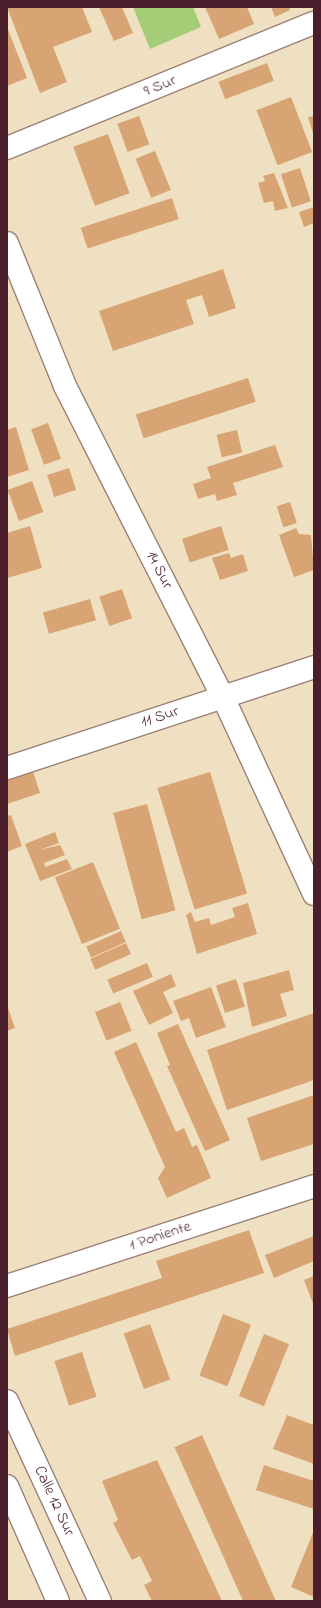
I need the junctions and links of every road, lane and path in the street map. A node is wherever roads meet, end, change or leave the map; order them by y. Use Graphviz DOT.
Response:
graph roads {
  1 [pos="314,23"];
  2 [pos="7,148"];
  3 [pos="7,243"];
  4 [pos="314,667"];
  5 [pos="223,697"];
  6 [pos="7,768"];
  7 [pos="314,894"];
  8 [pos="314,1186"];
  9 [pos="7,1286"];
  10 [pos="7,1401"];
  11 [pos="16,1442"];
  12 [pos="7,1486"];
  13 [pos="58,1601"];
  14 [pos="100,1601"];
  1 -- 2 [label="street, 9 Sur"];
  3 -- 5 [label="street, 14 Sur"];
  4 -- 5 [label="street, 11 Sur"];
  5 -- 6 [label="street, 11 Sur"];
  5 -- 7 [label="street, 14 Sur"];
  8 -- 9 [label="street, 1 Poniente"];
  10 -- 11 [label="street, Calle 12 Sur"];
  11 -- 14 [label="street, Calle 12 Sur"];
  12 -- 13 [label="street"];
}
